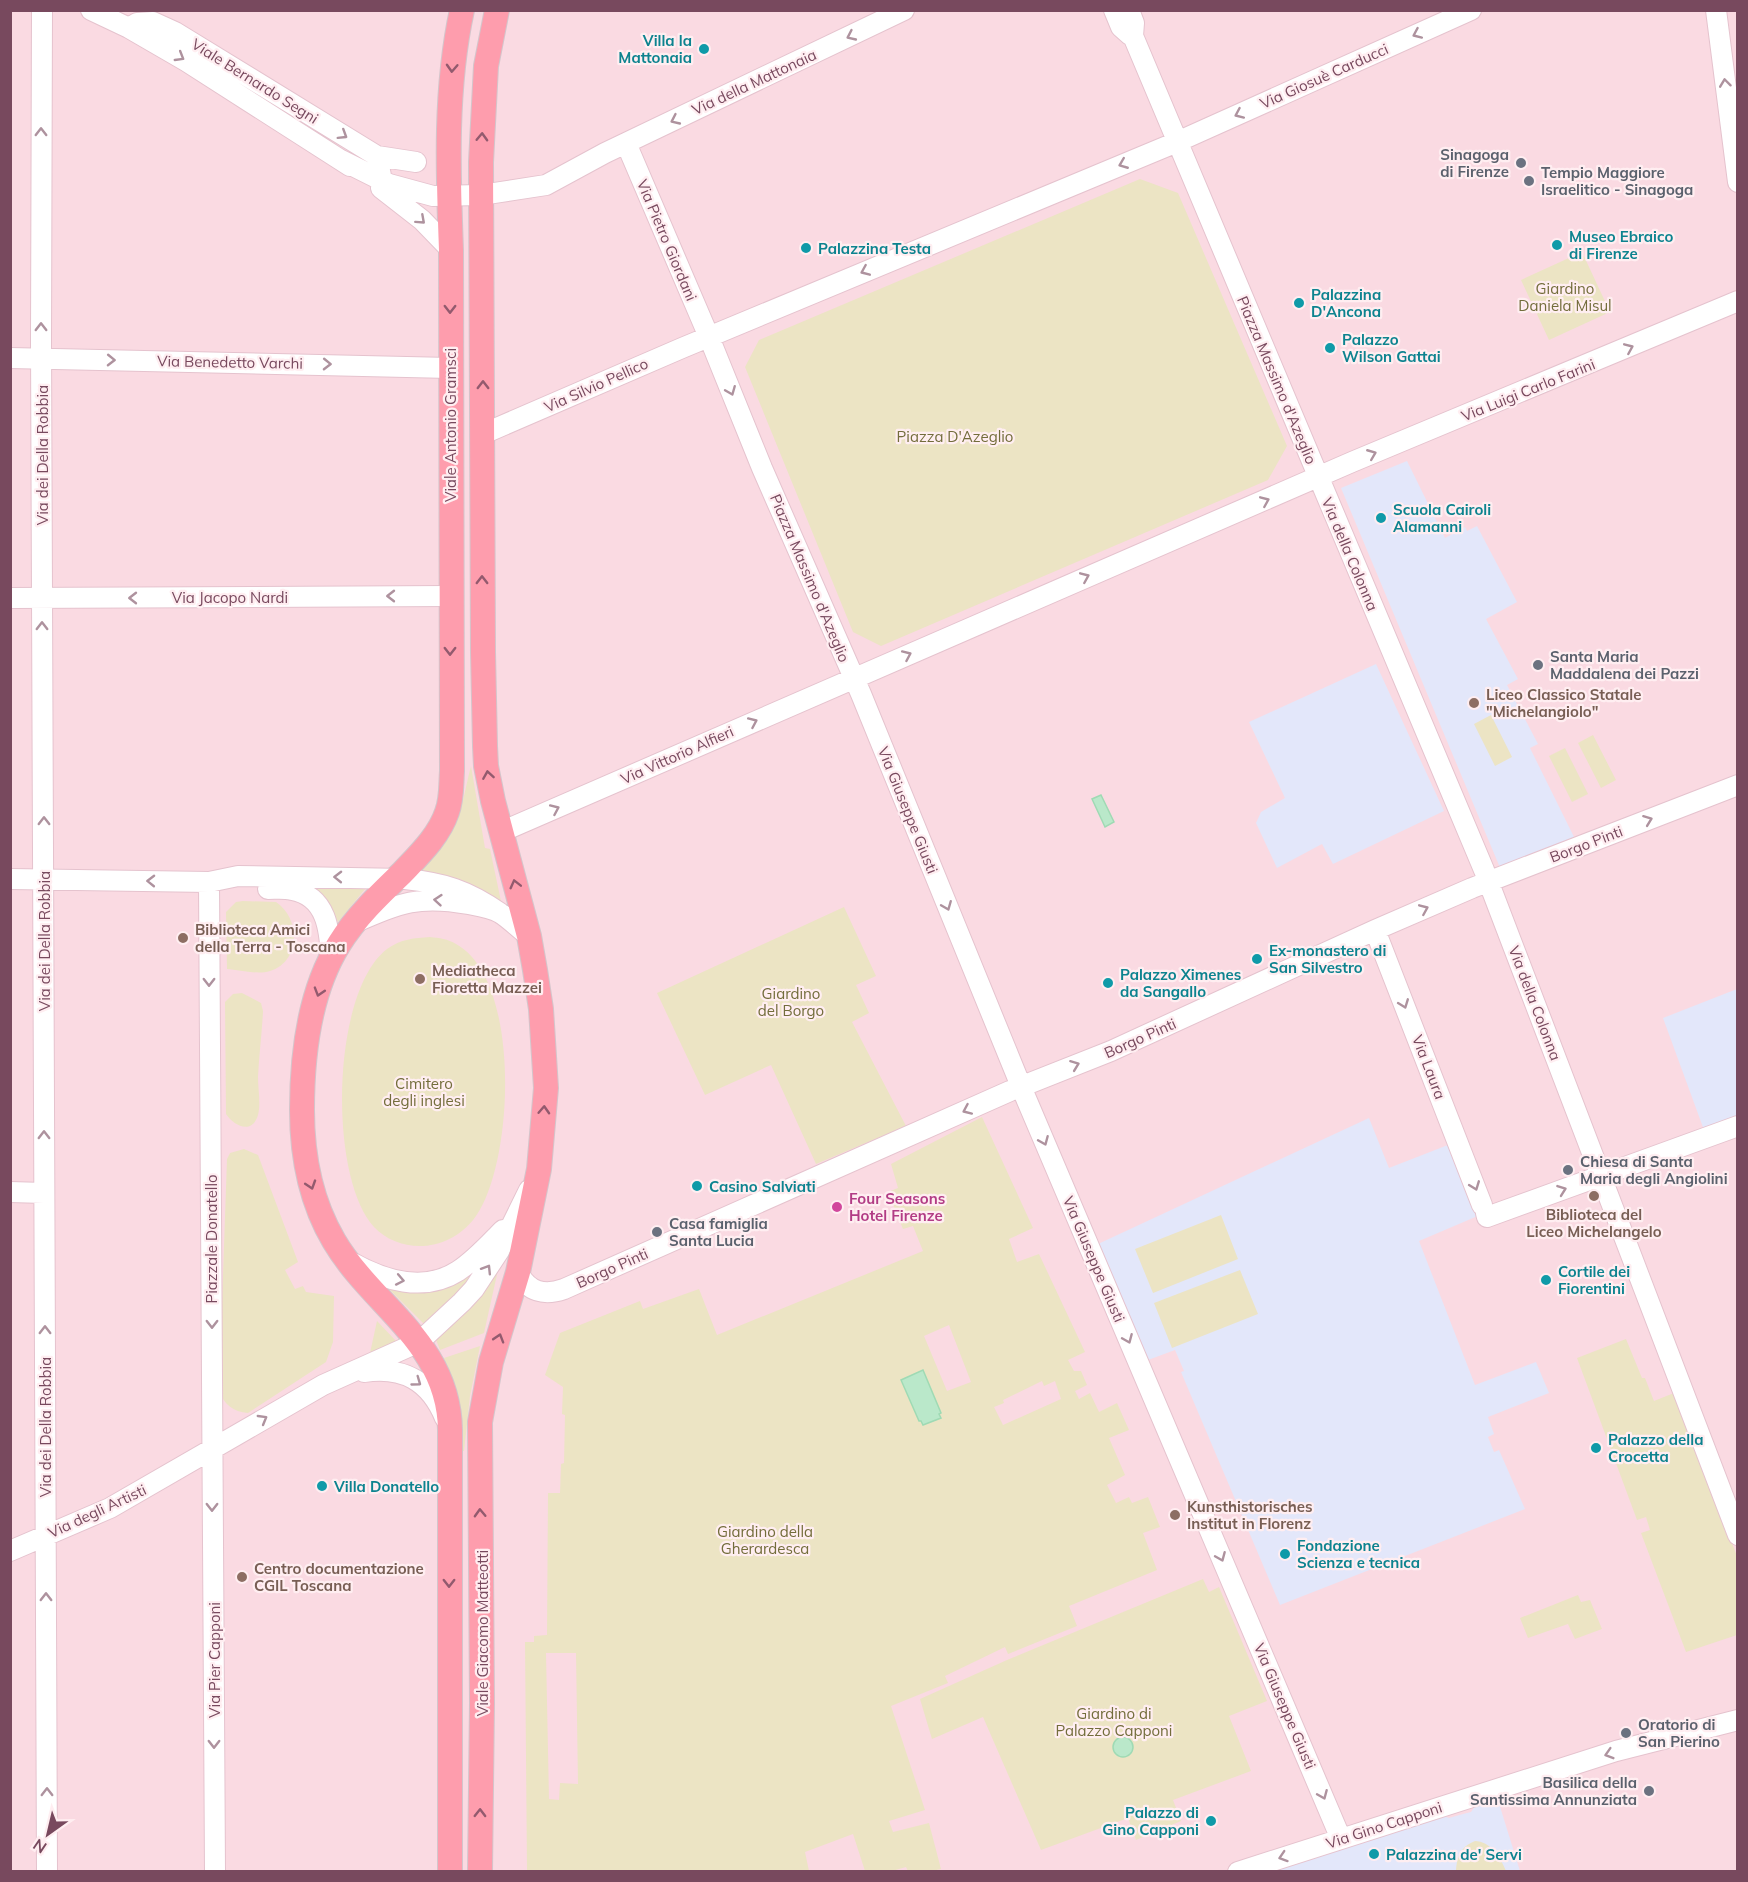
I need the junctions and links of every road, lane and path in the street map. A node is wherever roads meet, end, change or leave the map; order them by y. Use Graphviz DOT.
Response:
graph roads {
  1 [pos="42,10"];
  2 [pos="91,10"];
  3 [pos="462,10"];
  4 [pos="497,10"];
  5 [pos="904,10"];
  6 [pos="1114,10"];
  7 [pos="1129,10"];
  8 [pos="1471,10"];
  9 [pos="1716,10"];
  10 [pos="132,19"];
  11 [pos="1133,36"];
  12 [pos="1177,142"];
  13 [pos="626,143"];
  14 [pos="377,156"];
  15 [pos="341,160"];
  16 [pos="416,162"];
  17 [pos="382,181"];
  18 [pos="1737,182"];
  19 [pos="481,195"];
  20 [pos="449,197"];
  21 [pos="451,250"];
  22 [pos="1737,301"];
  23 [pos="709,337"];
  24 [pos="10,358"];
  25 [pos="41,358"];
  26 [pos="450,368"];
  27 [pos="483,434"];
  28 [pos="1318,477"];
  29 [pos="450,596"];
  30 [pos="10,598"];
  31 [pos="42,598"];
  32 [pos="853,678"];
  33 [pos="1737,785"];
  34 [pos="501,832"];
  35 [pos="396,878"];
  36 [pos="10,879"];
  37 [pos="44,880"];
  38 [pos="209,882"];
  39 [pos="1488,882"];
  40 [pos="500,913"];
  41 [pos="356,923"];
  42 [pos="1375,930"];
  43 [pos="529,936"];
  44 [pos="331,959"];
  45 [pos="1021,1087"];
  46 [pos="1737,1126"];
  47 [pos="539,1169"];
  48 [pos="1600,1176"];
  49 [pos="10,1192"];
  50 [pos="44,1193"];
  51 [pos="514,1220"];
  52 [pos="346,1259"];
  53 [pos="518,1272"];
  54 [pos="419,1342"];
  55 [pos="341,1376"];
  56 [pos="450,1430"];
  57 [pos="212,1448"];
  58 [pos="1737,1535"];
  59 [pos="45,1536"];
  60 [pos="10,1551"];
  61 [pos="1737,1720"];
  62 [pos="1341,1839"];
  63 [pos="47,1872"];
  64 [pos="215,1872"];
  65 [pos="450,1872"];
  66 [pos="480,1872"];
  67 [pos="1238,1872"];
  25 -- 1 [label="street, Via dei Della Robbia, one-way"];
  2 -- 10 [label="street, Viale Bernardo Segni"];
  3 -- 20 [label="main road, Viale Antonio Gramsci, one-way"];
  19 -- 4 [label="main road, one-way"];
  5 -- 13 [label="street, Via della Mattonaia, one-way"];
  6 -- 11 [label="street"];
  7 -- 11 [label="street"];
  8 -- 12 [label="street, Via Giosuè Carducci, one-way"];
  18 -- 9 [label="street, one-way"];
  10 -- 14 [label="street, Viale Bernardo Segni, one-way"];
  10 -- 15 [label="street, Viale Bernardo Segni, one-way"];
  11 -- 12 [label="street, Piazza Massimo d'Azeglio"];
  12 -- 23 [label="street, one-way"];
  12 -- 28 [label="street, Piazza Massimo d'Azeglio"];
  13 -- 19 [label="street, Via della Mattonaia"];
  13 -- 23 [label="street, Via Pietro Giordani"];
  14 -- 16 [label="street, Viale Bernardo Segni"];
  14 -- 17 [label="street"];
  15 -- 17 [label="street, Viale Bernardo Segni"];
  15 -- 21 [label="street, Viale Bernardo Segni, one-way"];
  17 -- 20 [label="street, Viale Bernardo Segni"];
  19 -- 20 [label="street, Viale Bernardo Segni"];
  27 -- 19 [label="main road, one-way"];
  20 -- 21 [label="main road, Viale Antonio Gramsci"];
  21 -- 26 [label="main road, Viale Antonio Gramsci, one-way"];
  28 -- 22 [label="street, Via Luigi Carlo Farini, one-way"];
  23 -- 27 [label="street, Via Silvio Pellico"];
  23 -- 32 [label="street, Piazza Massimo d'Azeglio, one-way"];
  24 -- 25 [label="street, Via Benedetto Varchi"];
  25 -- 26 [label="street, Via Benedetto Varchi, one-way"];
  25 -- 31 [label="street, Via dei Della Robbia"];
  26 -- 29 [label="main road, Viale Antonio Gramsci"];
  34 -- 27 [label="main road, one-way"];
  32 -- 28 [label="street, Piazza Massimo d'Azeglio, one-way"];
  28 -- 39 [label="street, Via della Colonna"];
  29 -- 31 [label="street, Via Jacopo Nardi, one-way"];
  29 -- 35 [label="main road, Viale Antonio Gramsci, one-way"];
  30 -- 31 [label="street, Via Jacopo Nardi"];
  37 -- 31 [label="street, Via dei Della Robbia, one-way"];
  34 -- 32 [label="street, Via Vittorio Alfieri, one-way"];
  32 -- 45 [label="street, Via Giuseppe Giusti, one-way"];
  39 -- 33 [label="street, Borgo Pinti, one-way"];
  43 -- 34 [label="main road, one-way"];
  35 -- 38 [label="street, one-way"];
  35 -- 40 [label="street"];
  35 -- 41 [label="main road"];
  36 -- 37 [label="street"];
  38 -- 37 [label="street, one-way"];
  50 -- 37 [label="street, Via dei Della Robbia, one-way"];
  38 -- 44 [label="street"];
  38 -- 57 [label="street, Piazzale Donatello, one-way"];
  42 -- 39 [label="street, Borgo Pinti, one-way"];
  39 -- 48 [label="street, Via della Colonna"];
  40 -- 41 [label="street, one-way"];
  40 -- 43 [label="street"];
  41 -- 44 [label="main road"];
  45 -- 42 [label="street, Borgo Pinti, one-way"];
  42 -- 48 [label="street, Via Laura, one-way"];
  47 -- 43 [label="main road, one-way"];
  44 -- 52 [label="main road, one-way"];
  45 -- 53 [label="street, Borgo Pinti, one-way"];
  45 -- 62 [label="street, Via Giuseppe Giusti, one-way"];
  46 -- 48 [label="street"];
  47 -- 51 [label="street"];
  47 -- 53 [label="main road"];
  48 -- 58 [label="street, Via della Colonna"];
  49 -- 50 [label="street"];
  59 -- 50 [label="street, Via dei Della Robbia, one-way"];
  52 -- 51 [label="street, one-way"];
  54 -- 51 [label="street, one-way"];
  52 -- 54 [label="main road"];
  66 -- 53 [label="main road, Viale Giacomo Matteotti, one-way"];
  54 -- 55 [label="street"];
  54 -- 56 [label="main road"];
  55 -- 56 [label="street, one-way"];
  57 -- 55 [label="street, one-way"];
  56 -- 65 [label="main road, one-way"];
  57 -- 59 [label="street, Via degli Artisti"];
  57 -- 64 [label="street, Via Pier Capponi, one-way"];
  59 -- 60 [label="street, Via degli Artisti"];
  63 -- 59 [label="street, Via dei Della Robbia, one-way"];
  61 -- 62 [label="street, Via Gino Capponi, one-way"];
  62 -- 67 [label="street, Via Gino Capponi, one-way"];
}
